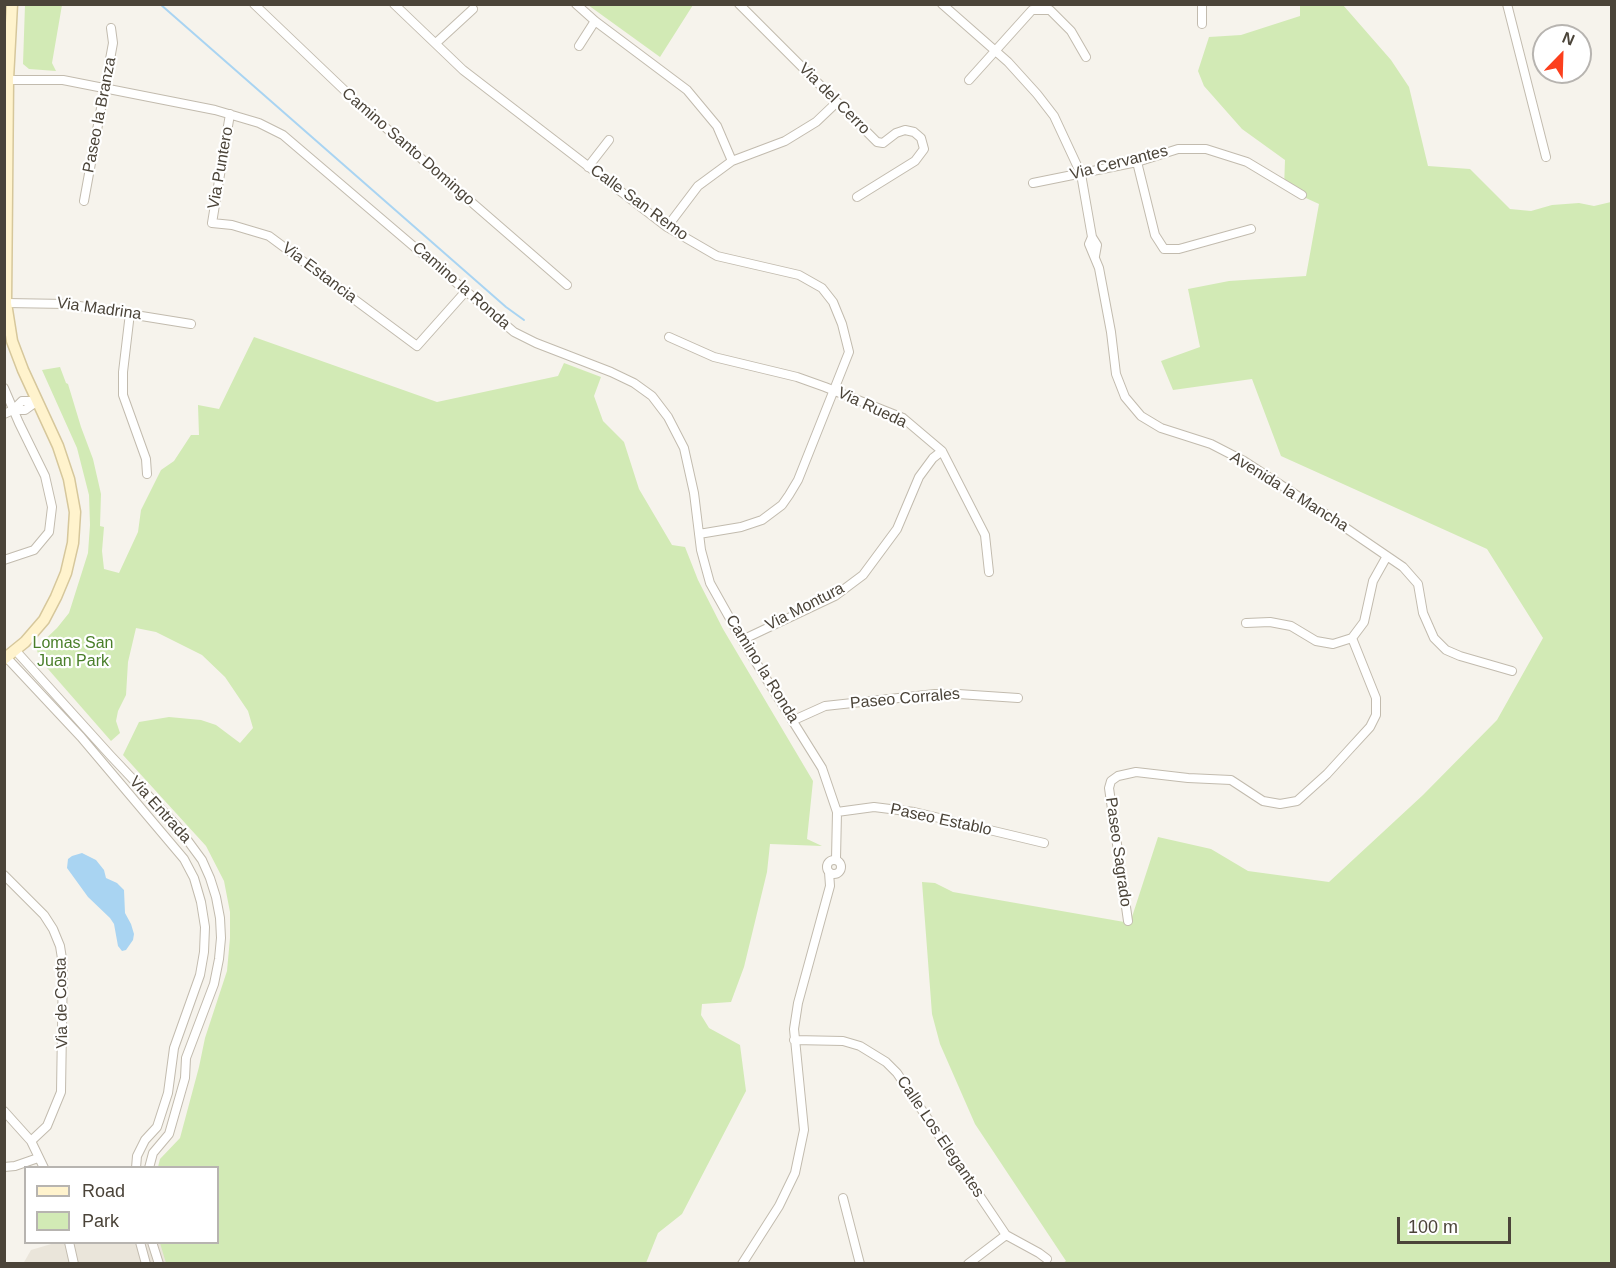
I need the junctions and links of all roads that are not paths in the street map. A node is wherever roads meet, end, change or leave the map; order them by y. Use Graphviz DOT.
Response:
graph roads {
  1 [pos="12,4"];
  2 [pos="254,4"];
  3 [pos="394,4"];
  4 [pos="576,4"];
  5 [pos="739,4"];
  6 [pos="942,4"];
  7 [pos="1202,4"];
  8 [pos="1507,4"];
  9 [pos="473,9"];
  10 [pos="595,21"];
  11 [pos="1202,24"];
  12 [pos="111,28"];
  13 [pos="436,43"];
  14 [pos="579,46"];
  15 [pos="995,50"];
  16 [pos="1086,57"];
  17 [pos="6,79"];
  18 [pos="969,80"];
  19 [pos="105,88"];
  20 [pos="836,103"];
  21 [pos="230,114"];
  22 [pos="609,140"];
  23 [pos="1546,157"];
  24 [pos="732,160"];
  25 [pos="1137,162"];
  26 [pos="588,167"];
  27 [pos="1081,174"];
  28 [pos="1033,183"];
  29 [pos="1302,195"];
  30 [pos="858,197"];
  31 [pos="84,201"];
  32 [pos="212,223"];
  33 [pos="667,227"];
  34 [pos="1251,229"];
  35 [pos="567,285"];
  36 [pos="466,291"];
  37 [pos="6,303"];
  38 [pos="130,313"];
  39 [pos="191,324"];
  40 [pos="669,337"];
  41 [pos="4,388"];
  42 [pos="834,390"];
  43 [pos="37,401"];
  44 [pos="13,410"];
  45 [pos="4,414"];
  46 [pos="942,451"];
  47 [pos="147,474"];
  48 [pos="699,534"];
  49 [pos="1387,556"];
  50 [pos="4,560"];
  51 [pos="989,572"];
  52 [pos="1246,623"];
  53 [pos="1352,638"];
  54 [pos="742,640"];
  55 [pos="9,656"];
  56 [pos="1512,672"];
  57 [pos="1018,698"];
  58 [pos="794,720"];
  59 [pos="110,755"];
  60 [pos="102,762"];
  61 [pos="837,812"];
  62 [pos="1044,843"];
  63 [pos="836,859"];
  64 [pos="829,872"];
  65 [pos="838,874"];
  66 [pos="4,875"];
  67 [pos="830,886"];
  68 [pos="1128,921"];
  69 [pos="794,1040"];
  70 [pos="171,1071"];
  71 [pos="186,1073"];
  72 [pos="4,1112"];
  73 [pos="145,1140"];
  74 [pos="31,1141"];
  75 [pos="158,1148"];
  76 [pos="38,1158"];
  77 [pos="43,1166"];
  78 [pos="136,1166"];
  79 [pos="149,1166"];
  80 [pos="4,1167"];
  81 [pos="843,1198"];
  82 [pos="1006,1235"];
  83 [pos="69,1244"];
  84 [pos="141,1244"];
  85 [pos="153,1244"];
  86 [pos="1047,1259"];
  87 [pos="74,1263"];
  88 [pos="146,1263"];
  89 [pos="159,1263"];
  90 [pos="742,1263"];
  91 [pos="860,1263"];
  92 [pos="968,1263"];
  1 -- 17 [label="main road"];
  2 -- 35 [label="street, Camino Santo Domingo"];
  3 -- 13 [label="street, Calle San Remo"];
  4 -- 10 [label="street"];
  5 -- 20 [label="street, Via del Cerro"];
  6 -- 15 [label="street, Avenida la Mancha"];
  7 -- 11 [label="street"];
  8 -- 23 [label="street"];
  9 -- 13 [label="street"];
  10 -- 14 [label="street"];
  10 -- 24 [label="street"];
  12 -- 19 [label="street, Paseo la Branza"];
  13 -- 26 [label="street, Calle San Remo"];
  15 -- 16 [label="street"];
  15 -- 18 [label="street"];
  15 -- 27 [label="street, Avenida la Mancha"];
  17 -- 19 [label="street, Camino la Ronda"];
  17 -- 37 [label="main road"];
  19 -- 21 [label="street, Camino la Ronda"];
  19 -- 31 [label="street, Paseo la Branza"];
  20 -- 24 [label="street"];
  20 -- 30 [label="street, Via del Cerro"];
  21 -- 32 [label="street, Via Puntero"];
  21 -- 36 [label="street, Camino la Ronda"];
  22 -- 26 [label="street"];
  24 -- 33 [label="street"];
  25 -- 27 [label="street, Via Cervantes"];
  25 -- 29 [label="street, Via Cervantes"];
  25 -- 34 [label="street"];
  26 -- 33 [label="street, Calle San Remo"];
  27 -- 28 [label="street, Via Cervantes"];
  27 -- 49 [label="street, Avenida la Mancha"];
  32 -- 36 [label="street, Via Estancia"];
  33 -- 42 [label="street, Calle San Remo"];
  36 -- 48 [label="street, Camino la Ronda"];
  37 -- 38 [label="street, Via Madrina"];
  37 -- 43 [label="main road"];
  38 -- 39 [label="street, Via Madrina"];
  38 -- 47 [label="street"];
  40 -- 42 [label="street, Via Rueda"];
  41 -- 44 [label="street"];
  42 -- 46 [label="street, Via Rueda"];
  42 -- 48 [label="street, Calle San Remo"];
  43 -- 44 [label="street"];
  43 -- 55 [label="main road"];
  44 -- 45 [label="street"];
  44 -- 50 [label="street"];
  46 -- 51 [label="street, Via Rueda"];
  46 -- 54 [label="street, Via Montura"];
  48 -- 54 [label="street, Camino la Ronda"];
  49 -- 53 [label="street"];
  49 -- 56 [label="street, Avenida la Mancha"];
  52 -- 53 [label="street"];
  53 -- 68 [label="street, Paseo Sagrado"];
  54 -- 58 [label="street, Camino la Ronda"];
  55 -- 59 [label="street, Via Entrada"];
  55 -- 60 [label="street, Via Entrada"];
  57 -- 58 [label="street, Paseo Corrales"];
  58 -- 61 [label="street, Camino la Ronda"];
  59 -- 60 [label="street"];
  59 -- 71 [label="street, Via Entrada"];
  60 -- 70 [label="street, Via Entrada"];
  61 -- 62 [label="street, Paseo Establo"];
  61 -- 63 [label="street, Camino la Ronda"];
  63 -- 64 [label="street, Camino la Ronda"];
  63 -- 65 [label="street, Camino la Ronda"];
  64 -- 65 [label="street"];
  64 -- 67 [label="street"];
  65 -- 67 [label="street"];
  66 -- 74 [label="street, Via de Costa"];
  67 -- 69 [label="street"];
  69 -- 82 [label="street, Calle Los Elegantes"];
  69 -- 90 [label="street"];
  70 -- 71 [label="street"];
  70 -- 73 [label="street, Via Entrada"];
  71 -- 75 [label="street, Via Entrada"];
  72 -- 74 [label="street"];
  73 -- 75 [label="street"];
  73 -- 78 [label="street, Via Entrada"];
  74 -- 76 [label="street"];
  75 -- 79 [label="street, Via Entrada"];
  76 -- 77 [label="street"];
  76 -- 80 [label="street"];
  81 -- 91 [label="street"];
  82 -- 86 [label="street"];
  82 -- 92 [label="street"];
  83 -- 87 [label="street"];
  84 -- 88 [label="street"];
  85 -- 89 [label="street"];
}
